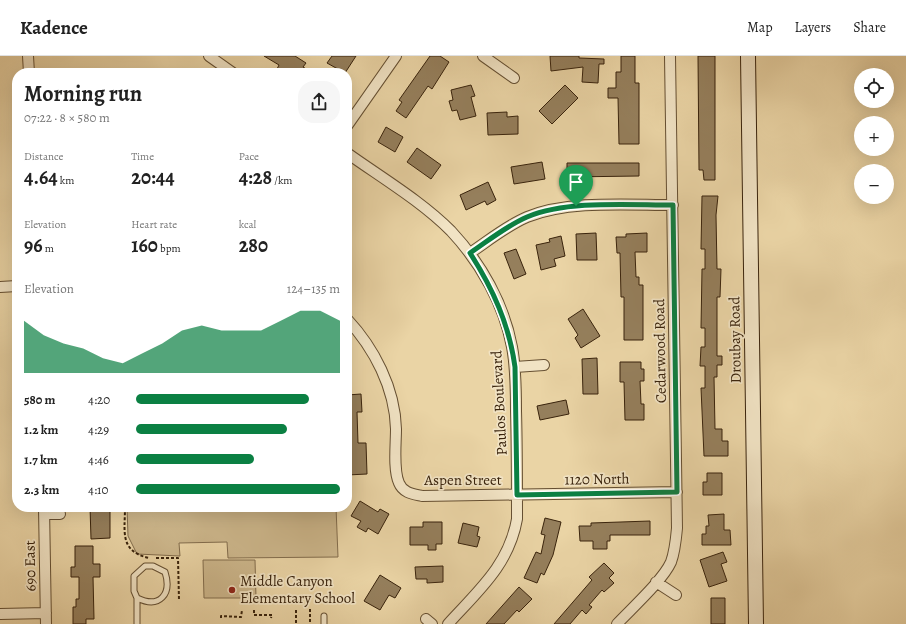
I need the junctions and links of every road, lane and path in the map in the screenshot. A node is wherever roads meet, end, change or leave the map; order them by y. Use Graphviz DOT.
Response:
graph roads {
  1 [pos="28,56"];
  2 [pos="209,56"];
  3 [pos="396,56"];
  4 [pos="483,56"];
  5 [pos="670,56"];
  6 [pos="748,56"];
  7 [pos="29,68"];
  8 [pos="226,68"];
  9 [pos="514,78"];
  10 [pos="352,119"];
  11 [pos="352,158"];
  12 [pos="673,205"];
  13 [pos="470,253"];
  14 [pos="12,286"];
  15 [pos="0,287"];
  16 [pos="352,326"];
  17 [pos="544,365"];
  18 [pos="515,367"];
  19 [pos="677,492"];
  20 [pos="517,495"];
  21 [pos="44,512"];
  22 [pos="49,512"];
  23 [pos="125,512"];
  24 [pos="60,514"];
  25 [pos="656,582"];
  26 [pos="676,595"];
  27 [pos="137,598"];
  28 [pos="179,600"];
  29 [pos="310,609"];
  30 [pos="242,610"];
  31 [pos="254,610"];
  32 [pos="296,610"];
  33 [pos="46,613"];
  34 [pos="0,614"];
  35 [pos="324,616"];
  36 [pos="220,618"];
  37 [pos="271,618"];
  38 [pos="46,624"];
  39 [pos="137,624"];
  40 [pos="296,624"];
  41 [pos="310,624"];
  42 [pos="324,624"];
  43 [pos="448,624"];
  44 [pos="617,624"];
  45 [pos="756,624"];
  1 -- 7 [label="street"];
  2 -- 8 [label="street"];
  3 -- 10 [label="street"];
  4 -- 9 [label="street"];
  5 -- 12 [label="street, Cedarwood Road"];
  6 -- 45 [label="street, Droubay Road"];
  11 -- 13 [label="street, Paulos Boulevard"];
  12 -- 13 [label="street"];
  12 -- 19 [label="street, Cedarwood Road"];
  13 -- 18 [label="street, Paulos Boulevard"];
  14 -- 15 [label="street"];
  16 -- 20 [label="street, Aspen Street"];
  17 -- 18 [label="street"];
  18 -- 20 [label="street, Paulos Boulevard"];
  19 -- 20 [label="street, 1120 North"];
  19 -- 25 [label="street, Cedarwood Road"];
  20 -- 43 [label="street, Paulos Boulevard"];
  21 -- 33 [label="street, 690 East"];
  22 -- 24 [label="street"];
  23 -- 28 [label="path"];
  25 -- 26 [label="street"];
  25 -- 44 [label="street, Cedarwood Road"];
  27 -- 27 [label="lane"];
  27 -- 39 [label="lane"];
  29 -- 41 [label="path"];
  30 -- 36 [label="path"];
  31 -- 37 [label="path"];
  32 -- 40 [label="path"];
  33 -- 34 [label="street"];
  33 -- 38 [label="street, 690 East"];
  35 -- 42 [label="lane"];
}
